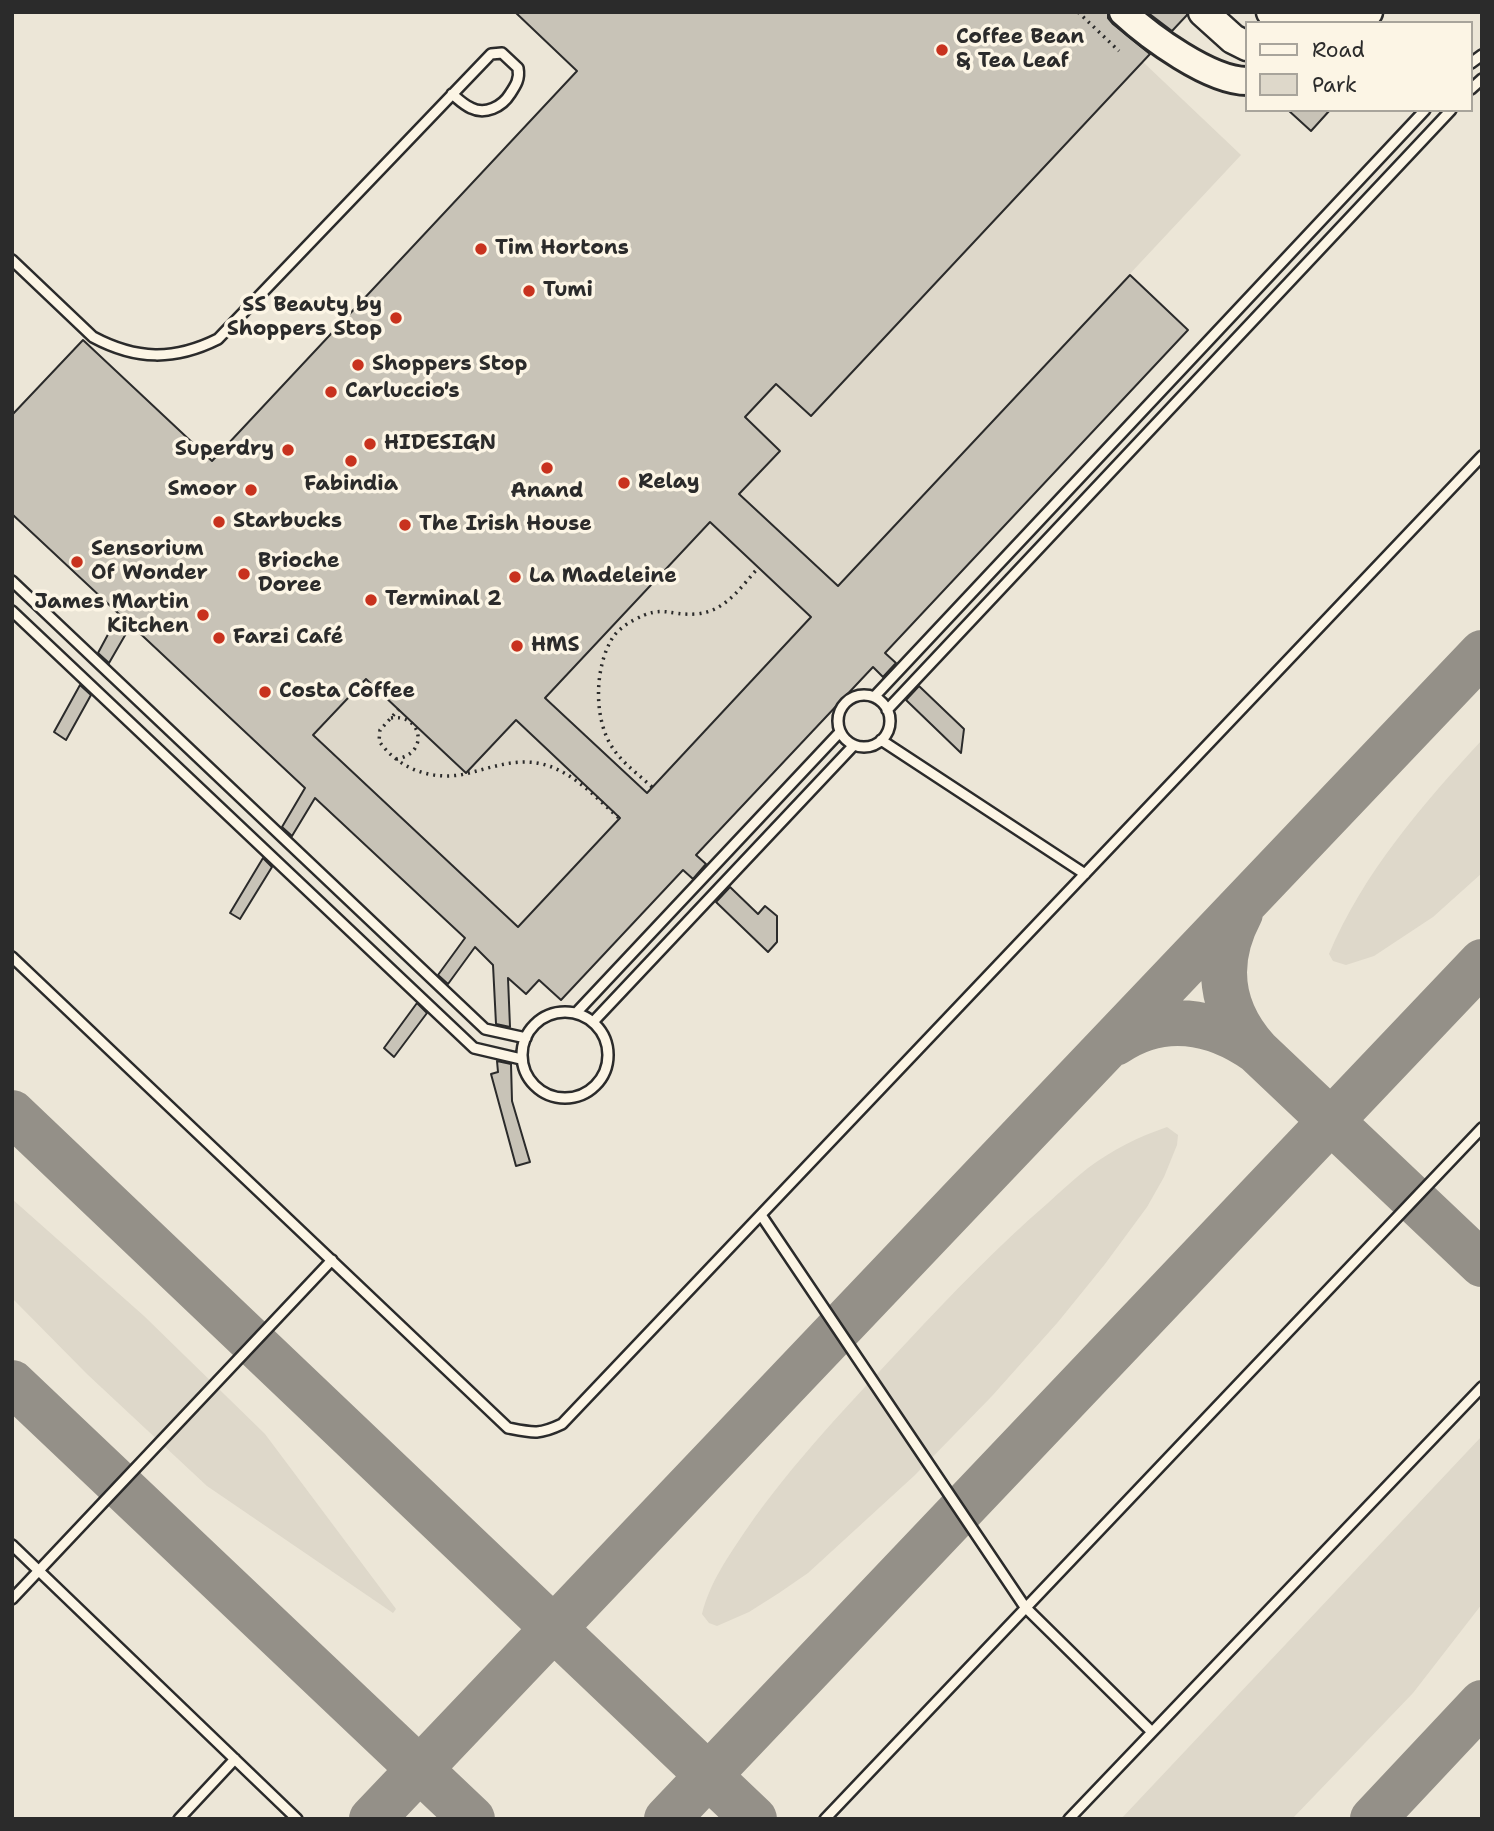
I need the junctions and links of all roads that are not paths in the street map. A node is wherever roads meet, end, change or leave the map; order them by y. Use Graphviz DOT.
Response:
graph roads {
  1 [pos="1123,12"];
  2 [pos="1203,12"];
  3 [pos="1270,12"];
  4 [pos="1367,12"];
  5 [pos="1246,46"];
  6 [pos="1246,80"];
  7 [pos="452,94"];
  8 [pos="1423,112"];
  9 [pos="1449,112"];
  10 [pos="12,260"];
  11 [pos="1482,456"];
  12 [pos="12,581"];
  13 [pos="12,611"];
  14 [pos="874,697"];
  15 [pos="887,709"];
  16 [pos="840,733"];
  17 [pos="881,740"];
  18 [pos="854,746"];
  19 [pos="1085,874"];
  20 [pos="12,957"];
  21 [pos="576,1013"];
  22 [pos="593,1022"];
  23 [pos="526,1038"];
  24 [pos="521,1059"];
  25 [pos="1482,1128"];
  26 [pos="761,1215"];
  27 [pos="332,1260"];
  28 [pos="1482,1387"];
  29 [pos="12,1545"];
  30 [pos="39,1571"];
  31 [pos="12,1599"];
  32 [pos="1026,1607"];
  33 [pos="1152,1732"];
  34 [pos="235,1759"];
  35 [pos="179,1819"];
  36 [pos="297,1819"];
  37 [pos="825,1819"];
  38 [pos="1069,1819"];
  1 -- 6 [label="main road"];
  2 -- 5 [label="main road"];
  3 -- 4 [label="main road"];
  7 -- 7 [label="lane"];
  7 -- 10 [label="lane"];
  8 -- 14 [label="lane"];
  9 -- 15 [label="lane"];
  11 -- 19 [label="lane"];
  12 -- 23 [label="lane"];
  13 -- 24 [label="lane"];
  14 -- 15 [label="lane"];
  14 -- 16 [label="lane"];
  15 -- 17 [label="lane"];
  16 -- 18 [label="lane"];
  16 -- 21 [label="lane"];
  17 -- 18 [label="lane"];
  17 -- 19 [label="lane"];
  18 -- 22 [label="lane"];
  19 -- 26 [label="lane"];
  20 -- 27 [label="lane"];
  21 -- 22 [label="lane"];
  21 -- 23 [label="lane"];
  22 -- 24 [label="lane"];
  23 -- 24 [label="lane"];
  25 -- 32 [label="lane"];
  26 -- 27 [label="lane"];
  26 -- 32 [label="lane"];
  27 -- 30 [label="lane"];
  28 -- 33 [label="lane"];
  29 -- 30 [label="lane"];
  30 -- 31 [label="lane"];
  30 -- 34 [label="lane"];
  32 -- 33 [label="lane"];
  32 -- 37 [label="lane"];
  33 -- 38 [label="lane"];
  34 -- 35 [label="lane"];
  34 -- 36 [label="lane"];
}
